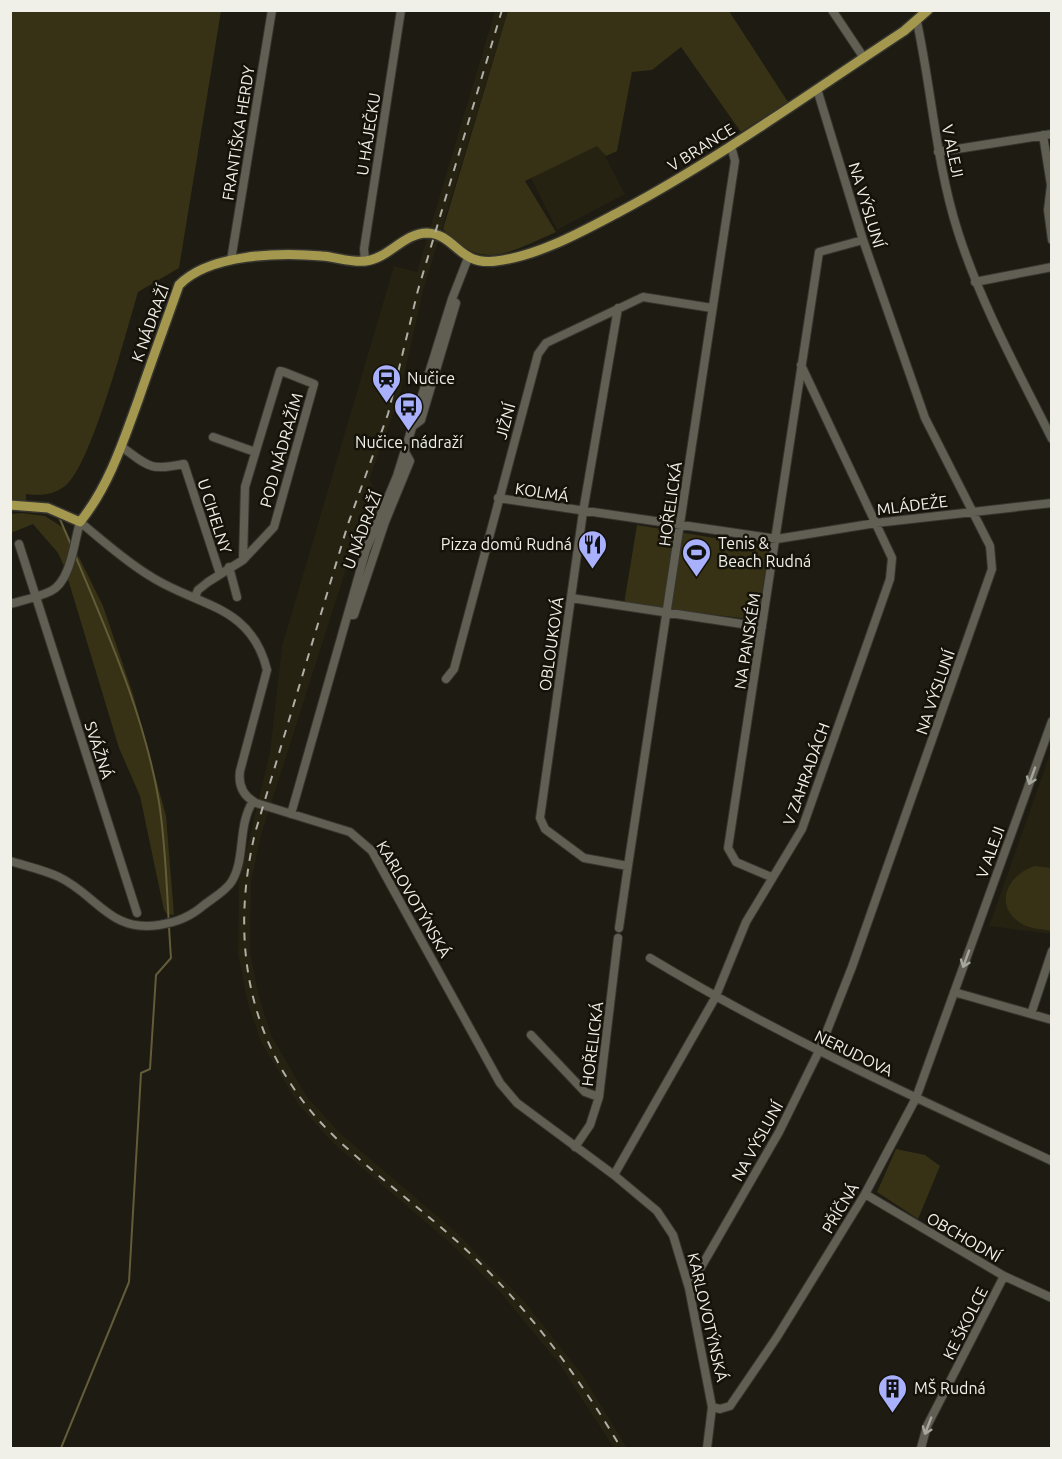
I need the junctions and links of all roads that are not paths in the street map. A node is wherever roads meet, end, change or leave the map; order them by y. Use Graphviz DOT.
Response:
graph roads {
  1 [pos="272,10"];
  2 [pos="401,10"];
  3 [pos="832,10"];
  4 [pos="928,10"];
  5 [pos="917,22"];
  6 [pos="864,58"];
  7 [pos="817,89"];
  8 [pos="1047,135"];
  9 [pos="731,146"];
  10 [pos="938,152"];
  11 [pos="863,240"];
  12 [pos="1052,240"];
  13 [pos="468,258"];
  14 [pos="231,260"];
  15 [pos="365,261"];
  16 [pos="1052,267"];
  17 [pos="975,282"];
  18 [pos="618,308"];
  19 [pos="712,308"];
  20 [pos="801,365"];
  21 [pos="213,437"];
  22 [pos="1052,439"];
  23 [pos="122,447"];
  24 [pos="255,452"];
  25 [pos="498,498"];
  26 [pos="1052,503"];
  27 [pos="10,505"];
  28 [pos="583,512"];
  29 [pos="974,512"];
  30 [pos="80,522"];
  31 [pos="876,523"];
  32 [pos="680,525"];
  33 [pos="777,539"];
  34 [pos="19,544"];
  35 [pos="243,560"];
  36 [pos="229,567"];
  37 [pos="220,574"];
  38 [pos="36,596"];
  39 [pos="195,597"];
  40 [pos="237,597"];
  41 [pos="572,598"];
  42 [pos="10,604"];
  43 [pos="668,614"];
  44 [pos="762,627"];
  45 [pos="446,679"];
  46 [pos="1052,721"];
  47 [pos="253,801"];
  48 [pos="291,814"];
  49 [pos="10,861"];
  50 [pos="628,866"];
  51 [pos="771,877"];
  52 [pos="137,913"];
  53 [pos="619,928"];
  54 [pos="618,938"];
  55 [pos="1052,951"];
  56 [pos="650,958"];
  57 [pos="954,992"];
  58 [pos="715,998"];
  59 [pos="1031,1014"];
  60 [pos="1052,1020"];
  61 [pos="531,1035"];
  62 [pos="819,1051"];
  63 [pos="599,1097"];
  64 [pos="915,1098"];
  65 [pos="575,1147"];
  66 [pos="1052,1161"];
  67 [pos="614,1175"];
  68 [pos="865,1194"];
  69 [pos="1004,1276"];
  70 [pos="689,1288"];
  71 [pos="1052,1298"];
  72 [pos="712,1407"];
  73 [pos="707,1449"];
  74 [pos="921,1449"];
  1 -- 14 [label="street, FRANTIŠKA HERDY"];
  2 -- 15 [label="street, U HÁJEČKU"];
  3 -- 6 [label="street"];
  4 -- 5 [label="main road, V BRANCE"];
  5 -- 6 [label="main road, V BRANCE"];
  5 -- 10 [label="street, V ALEJI"];
  6 -- 7 [label="main road, V BRANCE"];
  7 -- 9 [label="main road, V BRANCE"];
  7 -- 11 [label="street, NA VÝSLUNÍ"];
  8 -- 10 [label="street"];
  8 -- 12 [label="street"];
  9 -- 13 [label="main road, V BRANCE"];
  9 -- 19 [label="street, HOŘELICKÁ"];
  10 -- 17 [label="street, V ALEJI"];
  11 -- 20 [label="street, NA PANSKÉM"];
  11 -- 29 [label="street, NA VÝSLUNÍ"];
  13 -- 15 [label="main road"];
  13 -- 48 [label="street, U NÁDRAŽÍ"];
  14 -- 15 [label="main road, K NÁDRAŽÍ"];
  14 -- 23 [label="main road, K NÁDRAŽÍ"];
  16 -- 17 [label="street"];
  17 -- 22 [label="street, V ALEJI"];
  18 -- 19 [label="street, JIŽNÍ"];
  18 -- 25 [label="street, JIŽNÍ"];
  18 -- 28 [label="street, OBLOUKOVÁ"];
  19 -- 32 [label="street, HOŘELICKÁ"];
  20 -- 31 [label="street, V ZAHRADÁCH"];
  20 -- 33 [label="street, NA PANSKÉM"];
  21 -- 24 [label="street, POD NÁDRAŽÍM"];
  23 -- 30 [label="main road, K NÁDRAŽÍ"];
  23 -- 37 [label="street, U CIHELNY"];
  24 -- 35 [label="street, POD NÁDRAŽÍM"];
  24 -- 35 [label="street, POD NÁDRAŽÍM"];
  25 -- 28 [label="street, KOLMÁ"];
  25 -- 45 [label="street, JIŽNÍ"];
  26 -- 29 [label="street, MLÁDEŽE"];
  27 -- 30 [label="main road"];
  28 -- 32 [label="street, KOLMÁ"];
  28 -- 41 [label="street, OBLOUKOVÁ"];
  29 -- 31 [label="street, MLÁDEŽE"];
  29 -- 62 [label="street, NA VÝSLUNÍ"];
  30 -- 38 [label="street"];
  30 -- 39 [label="street"];
  31 -- 33 [label="street, MLÁDEŽE"];
  31 -- 51 [label="street, V ZAHRADÁCH"];
  32 -- 33 [label="street, MLÁDEŽE"];
  32 -- 43 [label="street, HOŘELICKÁ"];
  33 -- 44 [label="street, NA PANSKÉM"];
  34 -- 38 [label="street, SVÁŽNÁ"];
  35 -- 36 [label="street, POD NÁDRAŽÍM"];
  36 -- 37 [label="street, POD NÁDRAŽÍM"];
  36 -- 40 [label="street"];
  37 -- 39 [label="street, POD NÁDRAŽÍM"];
  38 -- 42 [label="street"];
  38 -- 52 [label="street, SVÁŽNÁ"];
  39 -- 47 [label="street"];
  41 -- 43 [label="street"];
  41 -- 50 [label="street, OBLOUKOVÁ"];
  43 -- 44 [label="street"];
  43 -- 50 [label="street, HOŘELICKÁ"];
  44 -- 51 [label="street, NA PANSKÉM"];
  46 -- 57 [label="street, V ALEJI, one-way"];
  47 -- 48 [label="street, KARLOVOTÝNSKÁ"];
  47 -- 49 [label="street"];
  48 -- 65 [label="street, KARLOVOTÝNSKÁ"];
  50 -- 53 [label="street"];
  51 -- 58 [label="street, V ZAHRADÁCH"];
  54 -- 63 [label="street, HOŘELICKÁ"];
  55 -- 59 [label="street"];
  56 -- 58 [label="street, NERUDOVA"];
  57 -- 59 [label="street"];
  57 -- 64 [label="street, PŘÍČNÁ"];
  58 -- 62 [label="street, NERUDOVA"];
  58 -- 67 [label="street, V ZAHRADÁCH"];
  59 -- 60 [label="street"];
  61 -- 63 [label="street"];
  62 -- 64 [label="street, NERUDOVA"];
  62 -- 70 [label="street, NA VÝSLUNÍ"];
  63 -- 65 [label="street, HOŘELICKÁ"];
  64 -- 66 [label="street, NERUDOVA"];
  64 -- 68 [label="street, PŘÍČNÁ"];
  65 -- 67 [label="street, KARLOVOTÝNSKÁ"];
  67 -- 70 [label="street, KARLOVOTÝNSKÁ"];
  68 -- 69 [label="street, OBCHODNÍ"];
  68 -- 72 [label="street, PŘÍČNÁ"];
  69 -- 71 [label="street, OBCHODNÍ"];
  69 -- 74 [label="street, KE ŠKOLCE, one-way"];
  70 -- 72 [label="street, KARLOVOTÝNSKÁ"];
  72 -- 73 [label="street, KARLOVOTÝNSKÁ"];
}
